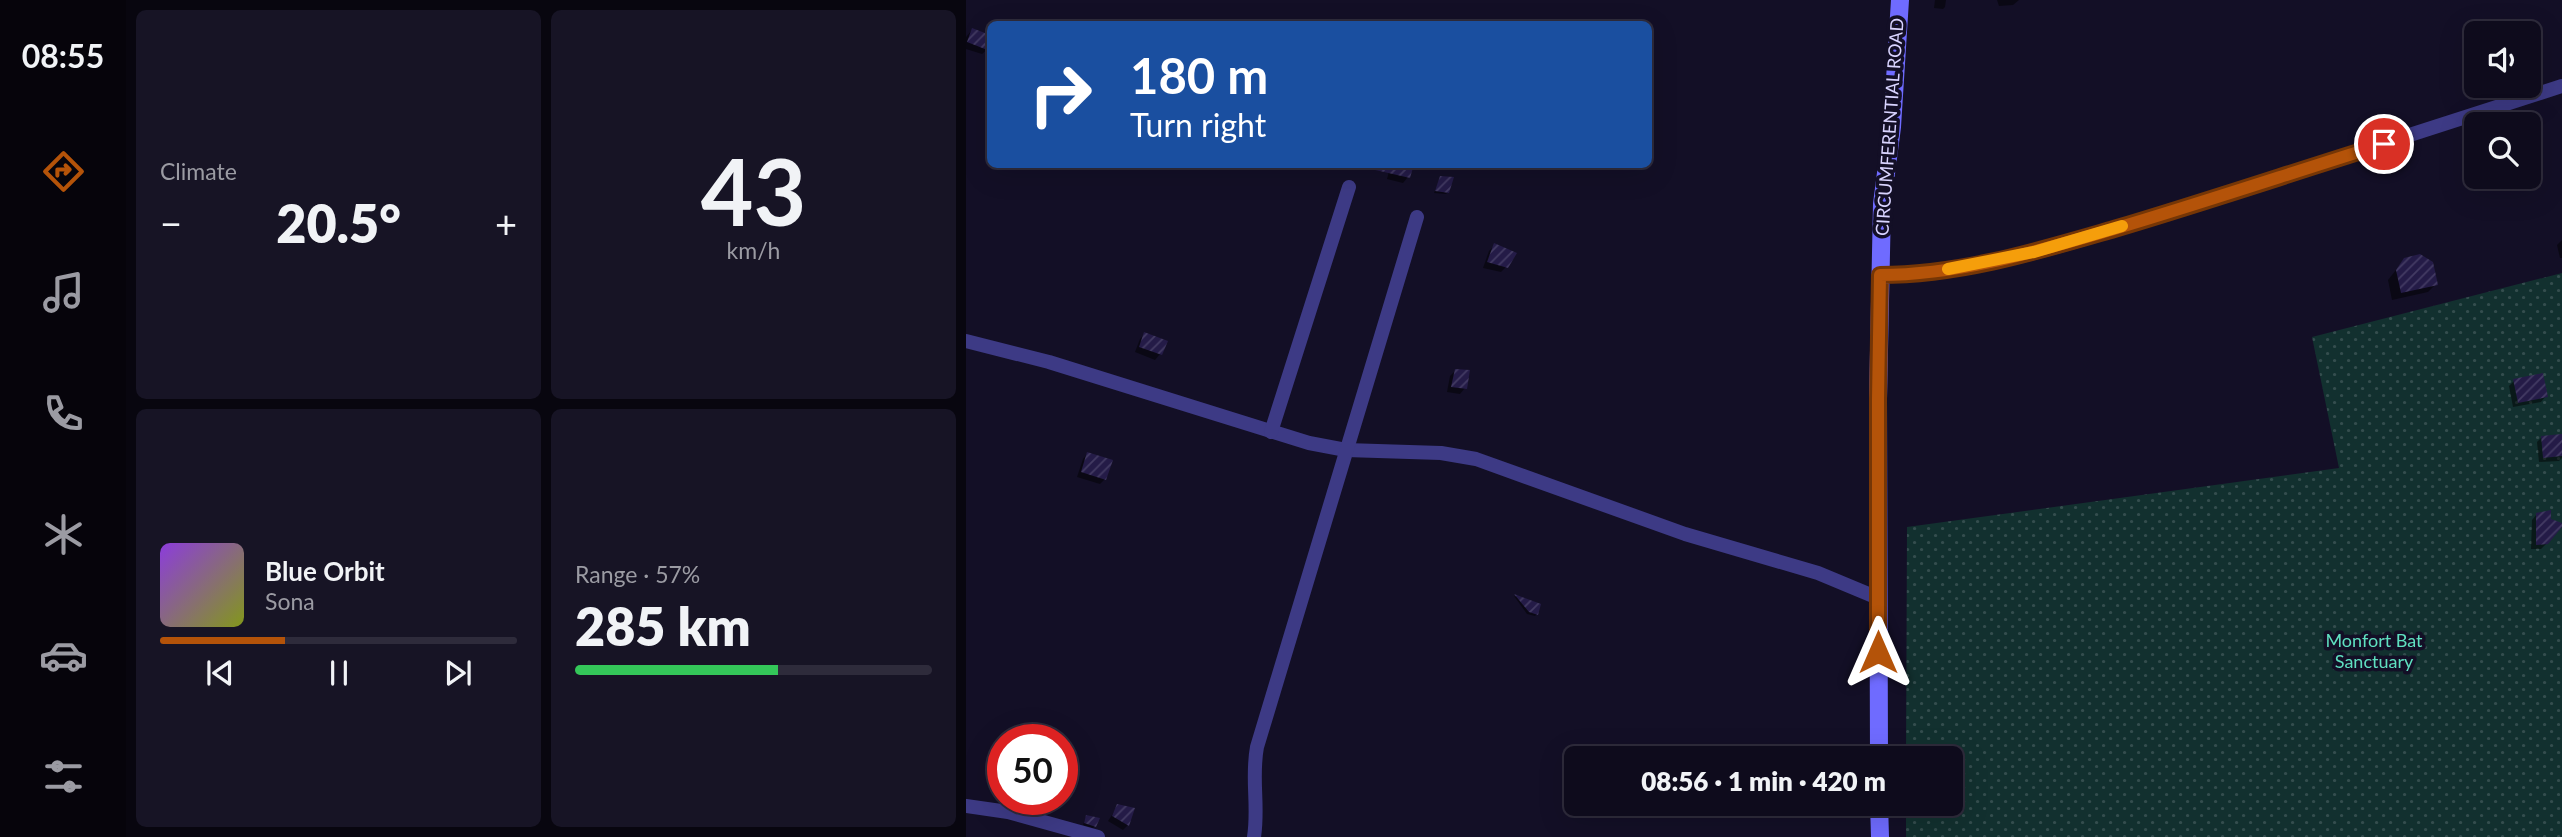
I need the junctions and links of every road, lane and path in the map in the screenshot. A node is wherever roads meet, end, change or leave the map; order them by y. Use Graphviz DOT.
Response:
graph roads {
  1 [pos="1900,0"];
  2 [pos="2562,86"];
  3 [pos="1349,187"];
  4 [pos="1417,217"];
  5 [pos="1880,275"];
  6 [pos="966,341"];
  7 [pos="1271,432"];
  8 [pos="1346,450"];
  9 [pos="1878,598"];
  10 [pos="1879,746"];
  11 [pos="966,806"];
  12 [pos="1879,816"];
  13 [pos="1098,837"];
  14 [pos="1254,837"];
  15 [pos="1880,837"];
  1 -- 5 [label="main road, CIRCUMFERENTIAL ROAD"];
  2 -- 5 [label="street"];
  3 -- 7 [label="street"];
  4 -- 8 [label="street"];
  5 -- 9 [label="main road, CIRCUMFERENTIAL ROAD"];
  6 -- 7 [label="street"];
  7 -- 8 [label="street"];
  8 -- 9 [label="street"];
  8 -- 14 [label="street"];
  9 -- 10 [label="main road, CIRCUMFERENTIAL ROAD"];
  11 -- 13 [label="street"];
  12 -- 15 [label="main road"];
}
